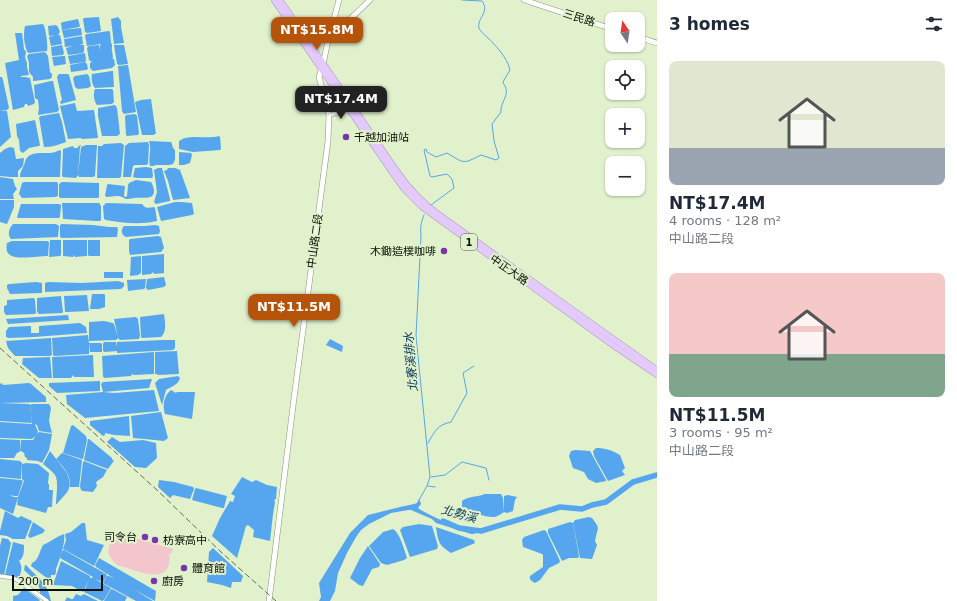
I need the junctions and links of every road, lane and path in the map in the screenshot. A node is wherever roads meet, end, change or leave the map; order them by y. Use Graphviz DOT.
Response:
graph roads {
  1 [pos="274,0"];
  2 [pos="280,0"];
  3 [pos="339,0"];
  4 [pos="370,0"];
  5 [pos="524,0"];
  6 [pos="605,27"];
  7 [pos="645,39"];
  8 [pos="328,41"];
  9 [pos="657,43"];
  10 [pos="322,67"];
  11 [pos="349,110"];
  12 [pos="329,115"];
  13 [pos="647,365"];
  14 [pos="657,370"];
  15 [pos="657,375"];
  16 [pos="0,576"];
  17 [pos="47,601"];
  18 [pos="269,601"];
  1 -- 10 [label="main road, 1"];
  2 -- 10 [label="main road, 1"];
  3 -- 8 [label="street, 中山路二段"];
  4 -- 8 [label="street"];
  5 -- 6 [label="street, 三民路"];
  7 -- 9 [label="street"];
  8 -- 10 [label="street, 中山路二段"];
  10 -- 11 [label="main road, 中正大路 / 1"];
  10 -- 12 [label="street, 中山路二段"];
  10 -- 13 [label="main road, 中正大路 / 1"];
  11 -- 12 [label="street"];
  11 -- 13 [label="main road, 中正大路 / 1"];
  12 -- 18 [label="street, 中山路二段"];
  13 -- 14 [label="main road, 中正大路 / 1"];
  13 -- 15 [label="main road, 中正大路 / 1"];
  16 -- 17 [label="street"];
}
